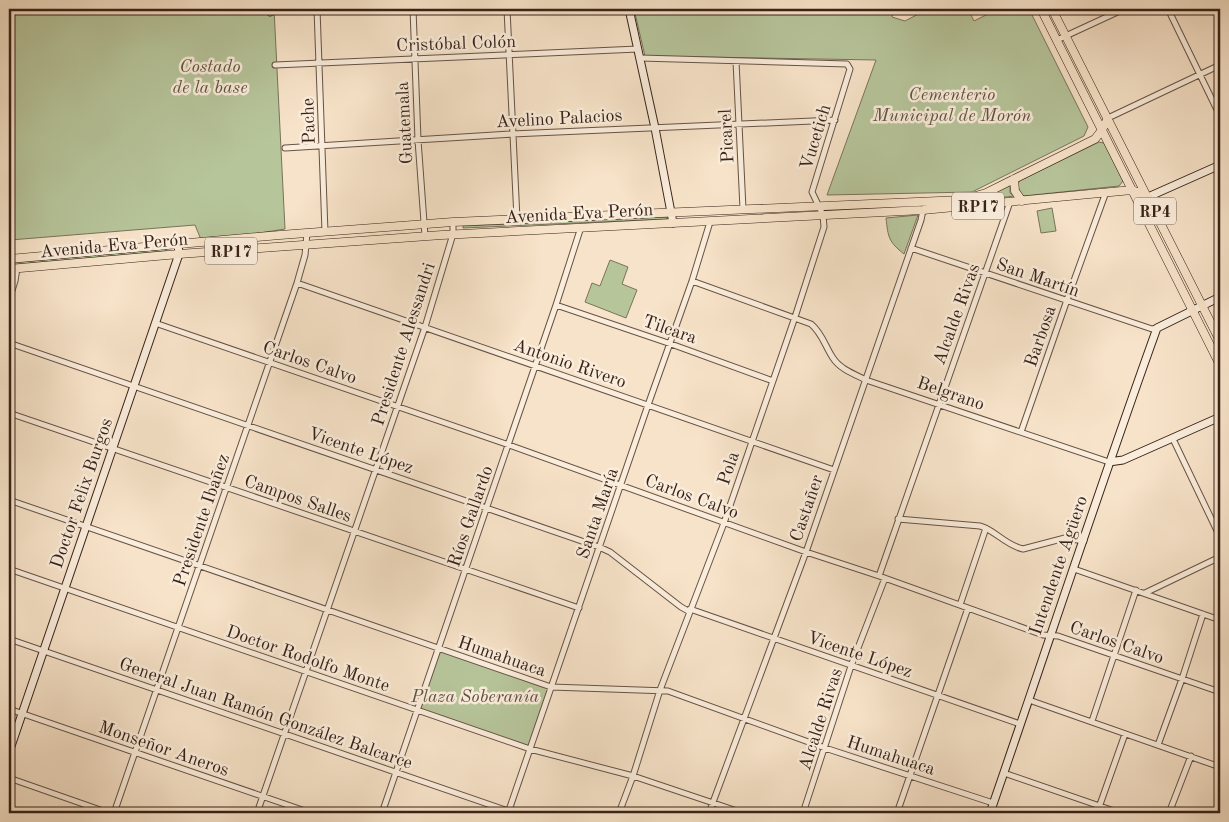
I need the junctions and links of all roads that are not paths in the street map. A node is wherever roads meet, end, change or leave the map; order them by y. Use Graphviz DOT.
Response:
graph roads {
  1 [pos="278,9"];
  2 [pos="316,9"];
  3 [pos="413,9"];
  4 [pos="507,9"];
  5 [pos="628,9"];
  6 [pos="1041,9"];
  7 [pos="1052,9"];
  8 [pos="1124,9"];
  9 [pos="1168,9"];
  10 [pos="270,13"];
  11 [pos="1066,36"];
  12 [pos="1057,40"];
  13 [pos="638,49"];
  14 [pos="509,56"];
  15 [pos="414,58"];
  16 [pos="640,58"];
  17 [pos="736,61"];
  18 [pos="319,63"];
  19 [pos="274,65"];
  20 [pos="1220,65"];
  21 [pos="1200,74"];
  22 [pos="1220,116"];
  23 [pos="1108,118"];
  24 [pos="835,120"];
  25 [pos="739,123"];
  26 [pos="655,128"];
  27 [pos="1102,130"];
  28 [pos="512,134"];
  29 [pos="418,140"];
  30 [pos="322,145"];
  31 [pos="285,148"];
  32 [pos="1220,164"];
  33 [pos="1014,179"];
  34 [pos="1132,190"];
  35 [pos="1106,192"];
  36 [pos="1148,197"];
  37 [pos="1022,200"];
  38 [pos="1010,202"];
  39 [pos="818,205"];
  40 [pos="743,210"];
  41 [pos="923,210"];
  42 [pos="672,213"];
  43 [pos="823,215"];
  44 [pos="517,219"];
  45 [pos="453,222"];
  46 [pos="710,222"];
  47 [pos="673,223"];
  48 [pos="424,224"];
  49 [pos="581,227"];
  50 [pos="325,232"];
  51 [pos="307,233"];
  52 [pos="453,234"];
  53 [pos="425,236"];
  54 [pos="178,244"];
  55 [pos="306,245"];
  56 [pos="911,248"];
  57 [pos="179,254"];
  58 [pos="9,259"];
  59 [pos="13,268"];
  60 [pos="985,274"];
  61 [pos="692,281"];
  62 [pos="297,283"];
  63 [pos="1220,297"];
  64 [pos="9,300"];
  65 [pos="1067,300"];
  66 [pos="556,305"];
  67 [pos="1202,305"];
  68 [pos="1193,310"];
  69 [pos="795,317"];
  70 [pos="155,323"];
  71 [pos="425,327"];
  72 [pos="1157,328"];
  73 [pos="1220,341"];
  74 [pos="9,343"];
  75 [pos="671,344"];
  76 [pos="269,362"];
  77 [pos="1220,365"];
  78 [pos="535,366"];
  79 [pos="866,380"];
  80 [pos="773,381"];
  81 [pos="134,387"];
  82 [pos="938,404"];
  83 [pos="648,405"];
  84 [pos="397,407"];
  85 [pos="9,413"];
  86 [pos="1220,417"];
  87 [pos="247,425"];
  88 [pos="1021,432"];
  89 [pos="1172,439"];
  90 [pos="752,441"];
  91 [pos="509,445"];
  92 [pos="113,449"];
  93 [pos="1109,462"];
  94 [pos="376,470"];
  95 [pos="834,470"];
  96 [pos="621,485"];
  97 [pos="226,488"];
  98 [pos="9,500"];
  99 [pos="486,508"];
  100 [pos="898,519"];
  101 [pos="724,523"];
  102 [pos="85,527"];
  103 [pos="986,528"];
  104 [pos="354,532"];
  105 [pos="1220,537"];
  106 [pos="1084,541"];
  107 [pos="599,547"];
  108 [pos="806,552"];
  109 [pos="1220,557"];
  110 [pos="200,566"];
  111 [pos="9,569"];
  112 [pos="1074,569"];
  113 [pos="466,570"];
  114 [pos="878,576"];
  115 [pos="885,578"];
  116 [pos="64,588"];
  117 [pos="1136,590"];
  118 [pos="1145,593"];
  119 [pos="960,605"];
  120 [pos="579,608"];
  121 [pos="968,608"];
  122 [pos="690,610"];
  123 [pos="328,611"];
  124 [pos="1202,614"];
  125 [pos="1220,620"];
  126 [pos="178,628"];
  127 [pos="1050,636"];
  128 [pos="773,638"];
  129 [pos="9,639"];
  130 [pos="439,648"];
  131 [pos="43,651"];
  132 [pos="1115,656"];
  133 [pos="852,666"];
  134 [pos="307,672"];
  135 [pos="1182,679"];
  136 [pos="551,687"];
  137 [pos="157,690"];
  138 [pos="660,690"];
  139 [pos="1220,692"];
  140 [pos="938,696"];
  141 [pos="1030,700"];
  142 [pos="9,708"];
  143 [pos="418,710"];
  144 [pos="21,713"];
  145 [pos="744,718"];
  146 [pos="1092,722"];
  147 [pos="1020,724"];
  148 [pos="1125,734"];
  149 [pos="285,735"];
  150 [pos="1158,745"];
  151 [pos="825,748"];
  152 [pos="530,749"];
  153 [pos="9,752"];
  154 [pos="135,753"];
  155 [pos="1191,756"];
  156 [pos="1220,767"];
  157 [pos="396,772"];
  158 [pos="1004,773"];
  159 [pos="633,776"];
  160 [pos="910,776"];
  161 [pos="9,778"];
  162 [pos="263,797"];
  163 [pos="713,803"];
  164 [pos="993,804"];
  165 [pos="1099,806"];
  166 [pos="510,812"];
  167 [pos="109,813"];
  168 [pos="114,813"];
  169 [pos="257,813"];
  170 [pos="311,813"];
  171 [pos="382,813"];
  172 [pos="619,813"];
  173 [pos="709,813"];
  174 [pos="743,813"];
  175 [pos="803,813"];
  176 [pos="897,813"];
  177 [pos="990,813"];
  178 [pos="1097,813"];
  179 [pos="1120,813"];
  180 [pos="1169,813"];
  1 -- 10 [label="street"];
  2 -- 18 [label="street, Pache"];
  3 -- 15 [label="street, Guatemala"];
  4 -- 14 [label="street"];
  5 -- 13 [label="street"];
  6 -- 12 [label="main road, RP4"];
  7 -- 11 [label="main road, RP4"];
  8 -- 11 [label="street"];
  9 -- 21 [label="street"];
  11 -- 12 [label="street"];
  11 -- 23 [label="main road, RP4"];
  12 -- 27 [label="main road, RP4"];
  13 -- 14 [label="street, Cristóbal Colón"];
  13 -- 16 [label="street"];
  14 -- 15 [label="street, Cristóbal Colón"];
  14 -- 28 [label="street"];
  15 -- 18 [label="street, Cristóbal Colón"];
  15 -- 29 [label="street, Guatemala"];
  16 -- 17 [label="street"];
  16 -- 26 [label="street"];
  17 -- 24 [label="street, Vucetich"];
  17 -- 25 [label="street, Picarel"];
  18 -- 19 [label="street, Cristóbal Colón"];
  18 -- 30 [label="street, Pache"];
  20 -- 21 [label="street"];
  21 -- 22 [label="street"];
  21 -- 23 [label="street"];
  23 -- 27 [label="main road, Avenida Eva Perón"];
  23 -- 36 [label="main road, RP4"];
  24 -- 25 [label="street, Avelino Palacios"];
  24 -- 39 [label="street, Vucetich"];
  25 -- 26 [label="street, Avelino Palacios"];
  25 -- 40 [label="street, Picarel"];
  26 -- 28 [label="street, Avelino Palacios"];
  26 -- 42 [label="street"];
  27 -- 33 [label="main road, Avenida Eva Perón / RP17"];
  27 -- 34 [label="main road, RP4"];
  28 -- 29 [label="street, Avelino Palacios"];
  28 -- 44 [label="street"];
  29 -- 30 [label="street, Avelino Palacios"];
  29 -- 48 [label="street, Guatemala"];
  30 -- 31 [label="street, Avelino Palacios"];
  30 -- 50 [label="street, Pache"];
  32 -- 36 [label="street"];
  33 -- 37 [label="main road"];
  33 -- 39 [label="main road, Avenida Eva Perón / RP17"];
  34 -- 35 [label="main road, Avenida Eva Perón / RP17"];
  34 -- 36 [label="main road, Avenida Eva Perón / RP17"];
  34 -- 68 [label="main road, RP4"];
  35 -- 37 [label="main road, Avenida Eva Perón / RP17"];
  35 -- 65 [label="street, Barbosa"];
  36 -- 67 [label="main road, RP4"];
  37 -- 38 [label="main road, Avenida Eva Perón / RP17"];
  38 -- 41 [label="main road, Avenida Eva Perón / RP17"];
  38 -- 60 [label="street, Alcalde Rivas"];
  39 -- 40 [label="main road, Avenida Eva Perón / RP17"];
  39 -- 43 [label="street, Vucetich"];
  40 -- 42 [label="main road, Avenida Eva Perón / RP17"];
  41 -- 43 [label="main road, Avenida Eva Perón / RP17"];
  41 -- 56 [label="street, Castañer"];
  42 -- 44 [label="main road, Avenida Eva Perón / RP17"];
  42 -- 47 [label="street"];
  43 -- 46 [label="main road, Avenida Eva Perón / RP17"];
  43 -- 69 [label="street, Pola"];
  44 -- 45 [label="main road, Avenida Eva Perón / RP17"];
  45 -- 48 [label="main road, Avenida Eva Perón / RP17"];
  45 -- 52 [label="street, Presidente Alessandri"];
  46 -- 47 [label="main road, Avenida Eva Perón / RP17"];
  46 -- 61 [label="street, Santa María"];
  47 -- 49 [label="main road, Avenida Eva Perón / RP17"];
  48 -- 50 [label="main road, Avenida Eva Perón / RP17"];
  48 -- 53 [label="street, Guatemala"];
  49 -- 52 [label="main road, Avenida Eva Perón / RP17"];
  49 -- 66 [label="street, Ríos Gallardo"];
  50 -- 51 [label="main road, Avenida Eva Perón / RP17"];
  51 -- 54 [label="main road, Avenida Eva Perón / RP17"];
  51 -- 55 [label="street, Presidente Ibañez"];
  52 -- 53 [label="main road, Avenida Eva Perón / RP17"];
  52 -- 71 [label="street, Presidente Alessandri"];
  53 -- 55 [label="main road, Avenida Eva Perón / RP17"];
  54 -- 57 [label="street, Doctor Felix Burgos"];
  54 -- 58 [label="main road, Avenida Eva Perón / RP17"];
  55 -- 57 [label="main road, Avenida Eva Perón / RP17"];
  55 -- 62 [label="street, Presidente Ibañez"];
  56 -- 60 [label="street, San Martín"];
  56 -- 79 [label="street, Castañer"];
  57 -- 59 [label="main road, Avenida Eva Perón / RP17"];
  57 -- 70 [label="street, Doctor Felix Burgos"];
  59 -- 64 [label="street"];
  60 -- 65 [label="street, San Martín"];
  60 -- 82 [label="street, Alcalde Rivas"];
  61 -- 69 [label="street, Belgrano"];
  61 -- 75 [label="street, Santa María"];
  62 -- 71 [label="street, Antonio Rivero"];
  62 -- 76 [label="street, Presidente Ibañez"];
  63 -- 67 [label="street"];
  65 -- 72 [label="street, San Martín"];
  65 -- 88 [label="street, Barbosa"];
  66 -- 75 [label="street, Tilcara"];
  66 -- 78 [label="street, Ríos Gallardo"];
  67 -- 68 [label="street"];
  67 -- 73 [label="main road, RP4"];
  68 -- 72 [label="street"];
  68 -- 77 [label="main road, RP4"];
  69 -- 79 [label="street, Belgrano"];
  69 -- 80 [label="street, Pola"];
  70 -- 76 [label="street, Carlos Calvo"];
  70 -- 81 [label="street, Doctor Felix Burgos"];
  71 -- 78 [label="street, Antonio Rivero"];
  71 -- 84 [label="street, Presidente Alessandri"];
  72 -- 93 [label="street, Intendente Agüero"];
  74 -- 81 [label="street, Vicente López"];
  75 -- 80 [label="street, Tilcara"];
  75 -- 83 [label="street, Santa María"];
  76 -- 84 [label="street, Carlos Calvo"];
  76 -- 87 [label="street, Presidente Ibañez"];
  78 -- 83 [label="street, Antonio Rivero"];
  78 -- 91 [label="street, Ríos Gallardo"];
  79 -- 82 [label="street, Belgrano"];
  79 -- 95 [label="street, Castañer"];
  80 -- 90 [label="street, Pola"];
  81 -- 87 [label="street, Vicente López"];
  81 -- 92 [label="street, Doctor Felix Burgos"];
  82 -- 88 [label="street, Belgrano"];
  82 -- 100 [label="street, Alcalde Rivas"];
  83 -- 90 [label="street, Antonio Rivero"];
  83 -- 96 [label="street, Santa María"];
  84 -- 91 [label="street, Carlos Calvo"];
  84 -- 94 [label="street, Presidente Alessandri"];
  85 -- 92 [label="street, Campos Salles"];
  86 -- 89 [label="street"];
  87 -- 94 [label="street, Vicente López"];
  87 -- 97 [label="street, Presidente Ibañez"];
  88 -- 93 [label="street, Belgrano"];
  89 -- 93 [label="street"];
  89 -- 105 [label="street"];
  90 -- 95 [label="street, Antonio Rivero"];
  90 -- 101 [label="street, Pola"];
  91 -- 96 [label="street, Carlos Calvo"];
  91 -- 99 [label="street, Ríos Gallardo"];
  92 -- 97 [label="street, Campos Salles"];
  92 -- 102 [label="street, Doctor Felix Burgos"];
  93 -- 106 [label="street, Intendente Agüero"];
  94 -- 99 [label="street, Vicente López"];
  94 -- 104 [label="street, Presidente Alessandri"];
  95 -- 108 [label="street, Castañer"];
  96 -- 101 [label="street, Carlos Calvo"];
  96 -- 107 [label="street, Santa María"];
  97 -- 104 [label="street, Campos Salles"];
  97 -- 110 [label="street, Presidente Ibañez"];
  98 -- 102 [label="street, Humahuaca"];
  99 -- 107 [label="street, Vicente López"];
  99 -- 113 [label="street, Ríos Gallardo"];
  100 -- 103 [label="street"];
  100 -- 114 [label="street, Alcalde Rivas"];
  101 -- 108 [label="street, Carlos Calvo"];
  101 -- 122 [label="street, Pola"];
  102 -- 110 [label="street, Humahuaca"];
  102 -- 116 [label="street, Doctor Felix Burgos"];
  103 -- 106 [label="street"];
  103 -- 119 [label="street"];
  104 -- 113 [label="street, Campos Salles"];
  104 -- 123 [label="street, Presidente Alessandri"];
  106 -- 112 [label="street, Intendente Agüero"];
  107 -- 120 [label="street, Santa María"];
  107 -- 122 [label="street, Vicente López"];
  108 -- 114 [label="street, Carlos Calvo"];
  108 -- 128 [label="street, Castañer"];
  109 -- 118 [label="street"];
  110 -- 123 [label="street, Humahuaca"];
  110 -- 126 [label="street, Presidente Ibañez"];
  111 -- 116 [label="street, Doctor Rodolfo Monte"];
  112 -- 117 [label="street"];
  112 -- 127 [label="street, Intendente Agüero"];
  113 -- 120 [label="street, Campos Salles"];
  113 -- 130 [label="street, Ríos Gallardo"];
  114 -- 115 [label="street, Carlos Calvo"];
  115 -- 119 [label="street, Carlos Calvo"];
  115 -- 133 [label="street, Alcalde Rivas"];
  116 -- 126 [label="street, Doctor Rodolfo Monte"];
  116 -- 131 [label="street, Doctor Felix Burgos"];
  117 -- 118 [label="street"];
  117 -- 132 [label="street"];
  118 -- 124 [label="street"];
  119 -- 121 [label="street, Carlos Calvo"];
  120 -- 136 [label="street, Santa María"];
  121 -- 127 [label="street, Carlos Calvo"];
  121 -- 140 [label="street"];
  122 -- 128 [label="street, Vicente López"];
  122 -- 138 [label="street, Pola"];
  123 -- 130 [label="street, Humahuaca"];
  123 -- 134 [label="street, Presidente Alessandri"];
  124 -- 125 [label="street"];
  124 -- 135 [label="street"];
  126 -- 134 [label="street, Doctor Rodolfo Monte"];
  126 -- 137 [label="street, Presidente Ibañez"];
  127 -- 132 [label="street, Carlos Calvo"];
  127 -- 141 [label="street, Intendente Agüero"];
  128 -- 133 [label="street, Vicente López"];
  128 -- 145 [label="street, Castañer"];
  129 -- 131 [label="street, General Juan Ramón González Balcarce"];
  130 -- 136 [label="street, Humahuaca"];
  130 -- 143 [label="street, Ríos Gallardo"];
  131 -- 137 [label="street, General Juan Ramón González Balcarce"];
  131 -- 144 [label="street, Doctor Felix Burgos"];
  132 -- 135 [label="street, Carlos Calvo"];
  132 -- 146 [label="street"];
  133 -- 140 [label="street, Vicente López"];
  133 -- 151 [label="street, Alcalde Rivas"];
  134 -- 143 [label="street, Doctor Rodolfo Monte"];
  134 -- 149 [label="street, Presidente Alessandri"];
  135 -- 139 [label="street, Carlos Calvo"];
  135 -- 150 [label="street"];
  136 -- 138 [label="street, Humahuaca"];
  136 -- 152 [label="street, Santa María"];
  137 -- 149 [label="street, General Juan Ramón González Balcarce"];
  137 -- 154 [label="street, Presidente Ibañez"];
  138 -- 145 [label="street, Humahuaca"];
  138 -- 159 [label="street, Pola"];
  140 -- 147 [label="street, Vicente López"];
  140 -- 160 [label="street"];
  141 -- 146 [label="street"];
  141 -- 147 [label="street, Intendente Agüero"];
  142 -- 144 [label="street, Monseñor Aneros"];
  143 -- 152 [label="street, Doctor Rodolfo Monte"];
  143 -- 157 [label="street, Ríos Gallardo"];
  144 -- 153 [label="street, Doctor Felix Burgos"];
  144 -- 154 [label="street, Monseñor Aneros"];
  145 -- 151 [label="street, Humahuaca"];
  145 -- 163 [label="street, Castañer"];
  146 -- 148 [label="street"];
  147 -- 158 [label="street, Intendente Agüero"];
  148 -- 150 [label="street"];
  148 -- 165 [label="street"];
  149 -- 157 [label="street, General Juan Ramón González Balcarce"];
  149 -- 162 [label="street, Presidente Alessandri"];
  150 -- 155 [label="street"];
  151 -- 160 [label="street, Humahuaca"];
  151 -- 175 [label="street, Alcalde Rivas"];
  152 -- 159 [label="street, Doctor Rodolfo Monte"];
  152 -- 166 [label="street, Santa María"];
  154 -- 162 [label="street, Monseñor Aneros"];
  154 -- 168 [label="street, Presidente Ibañez"];
  155 -- 156 [label="street"];
  155 -- 180 [label="street"];
  157 -- 166 [label="street, General Juan Ramón González Balcarce"];
  157 -- 171 [label="street, Ríos Gallardo"];
  158 -- 164 [label="street, Intendente Agüero"];
  158 -- 165 [label="street"];
  159 -- 163 [label="street, Doctor Rodolfo Monte"];
  159 -- 172 [label="street, Pola"];
  160 -- 164 [label="street, Humahuaca"];
  160 -- 176 [label="street"];
  161 -- 167 [label="street"];
  162 -- 169 [label="street, Presidente Alessandri"];
  162 -- 170 [label="street, Monseñor Aneros"];
  163 -- 173 [label="street, Castañer"];
  163 -- 174 [label="street, Doctor Rodolfo Monte"];
  164 -- 177 [label="street, Intendente Agüero"];
  165 -- 178 [label="street"];
  165 -- 179 [label="street"];
}
